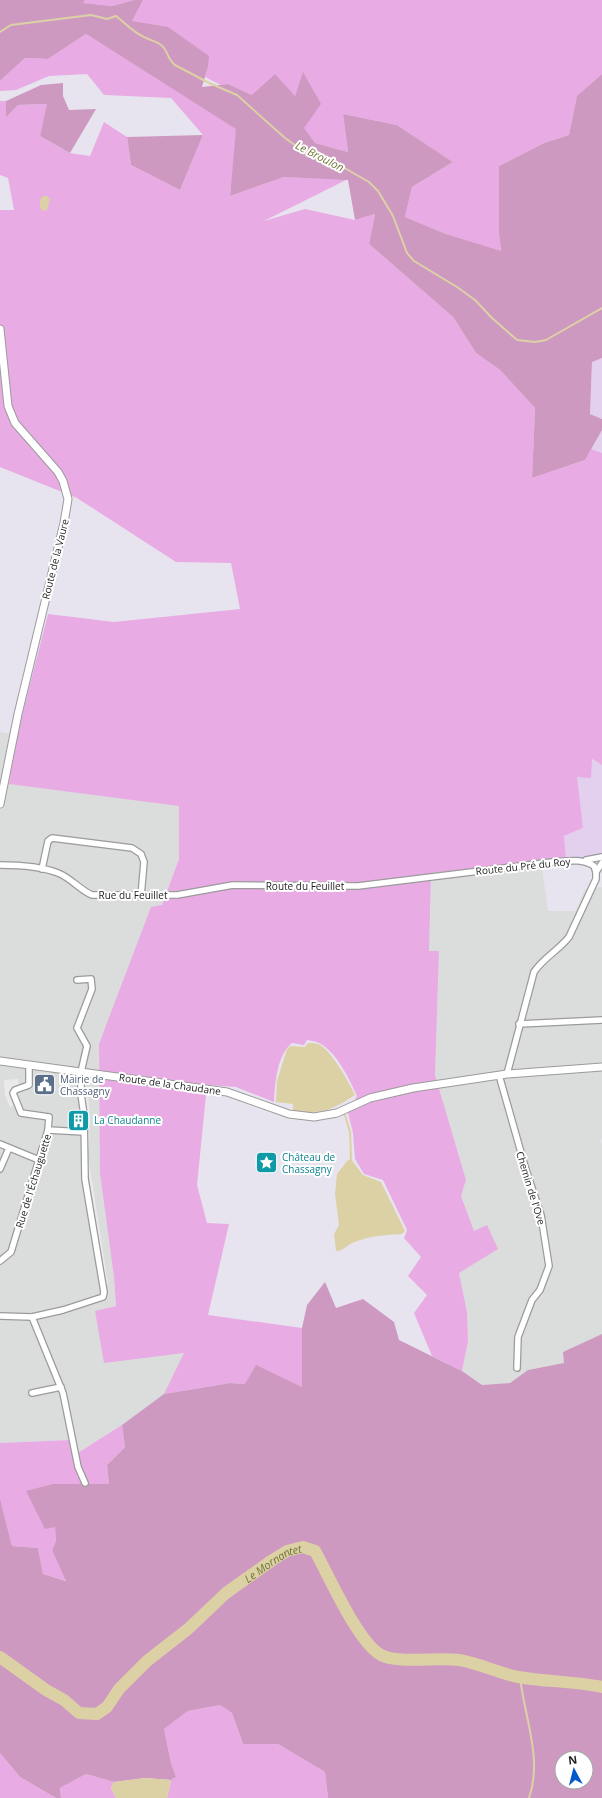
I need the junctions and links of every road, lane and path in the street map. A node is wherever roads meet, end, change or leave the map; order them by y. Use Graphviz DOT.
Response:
graph roads {
  1 [pos="0,329"];
  2 [pos="0,804"];
  3 [pos="602,857"];
  4 [pos="584,861"];
  5 [pos="602,863"];
  6 [pos="0,865"];
  7 [pos="42,869"];
  8 [pos="596,872"];
  9 [pos="432,878"];
  10 [pos="178,895"];
  11 [pos="141,896"];
  12 [pos="77,980"];
  13 [pos="602,1020"];
  14 [pos="519,1024"];
  15 [pos="0,1061"];
  16 [pos="29,1065"];
  17 [pos="602,1067"];
  18 [pos="81,1072"];
  19 [pos="503,1075"];
  20 [pos="48,1130"];
  21 [pos="84,1132"];
  22 [pos="0,1144"];
  23 [pos="9,1148"];
  24 [pos="39,1160"];
  25 [pos="0,1169"];
  26 [pos="0,1261"];
  27 [pos="0,1316"];
  28 [pos="32,1317"];
  29 [pos="517,1368"];
  30 [pos="61,1387"];
  31 [pos="32,1393"];
  32 [pos="86,1483"];
  1 -- 2 [label="street, Route de la Vaure"];
  3 -- 4 [label="street"];
  4 -- 8 [label="street, Route du Pré du Roy"];
  4 -- 9 [label="street, Route du Pré du Roy"];
  5 -- 8 [label="street"];
  6 -- 7 [label="street, Rue du Feuillet"];
  7 -- 11 [label="street, Rue du Feuillet"];
  7 -- 11 [label="street"];
  8 -- 14 [label="street"];
  9 -- 10 [label="street, Route du Feuillet"];
  10 -- 11 [label="street, Rue du Feuillet"];
  12 -- 18 [label="street"];
  13 -- 14 [label="street"];
  14 -- 19 [label="street"];
  15 -- 16 [label="street, Route de la Chaudane"];
  16 -- 18 [label="street, Route de la Chaudane"];
  16 -- 20 [label="street"];
  17 -- 19 [label="street, Route de la Chaudane"];
  18 -- 19 [label="street, Route de la Chaudane"];
  18 -- 21 [label="street"];
  19 -- 29 [label="street, Chemin de l'Ove"];
  20 -- 21 [label="street, Rue de l'Échauguette"];
  20 -- 24 [label="street, Rue de l'Échauguette"];
  21 -- 28 [label="street"];
  22 -- 23 [label="street"];
  23 -- 24 [label="street"];
  23 -- 25 [label="street"];
  24 -- 26 [label="street, Rue de l'Échauguette"];
  27 -- 28 [label="street"];
  28 -- 30 [label="street"];
  30 -- 31 [label="street"];
  30 -- 32 [label="street"];
}
